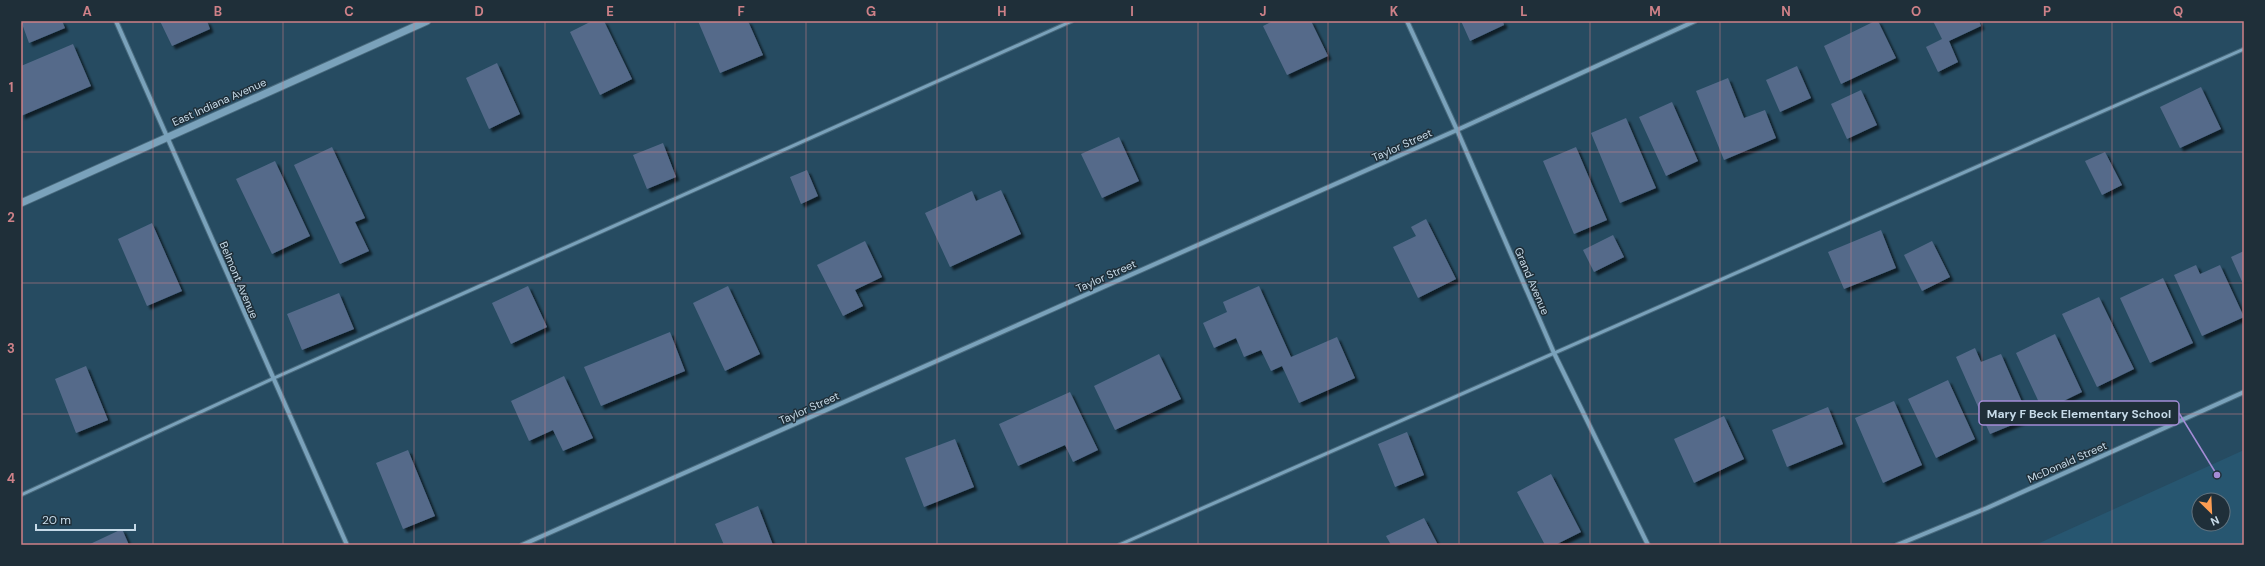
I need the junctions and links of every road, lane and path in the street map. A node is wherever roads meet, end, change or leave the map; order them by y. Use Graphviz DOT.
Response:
graph roads {
  1 [pos="116,21"];
  2 [pos="426,21"];
  3 [pos="1072,21"];
  4 [pos="1407,21"];
  5 [pos="1695,21"];
  6 [pos="2244,49"];
  7 [pos="1458,130"];
  8 [pos="167,137"];
  9 [pos="21,203"];
  10 [pos="1554,353"];
  11 [pos="272,379"];
  12 [pos="2244,392"];
  13 [pos="21,495"];
  14 [pos="347,545"];
  15 [pos="522,545"];
  16 [pos="1119,545"];
  17 [pos="1648,545"];
  18 [pos="1897,545"];
  1 -- 8 [label="street, Belmont Avenue"];
  2 -- 8 [label="street, East Indiana Avenue"];
  3 -- 11 [label="lane"];
  4 -- 7 [label="street, Grand Avenue"];
  5 -- 7 [label="street, Taylor Street"];
  6 -- 10 [label="lane"];
  7 -- 10 [label="street, Grand Avenue"];
  7 -- 15 [label="street, Taylor Street"];
  8 -- 9 [label="street, East Indiana Avenue"];
  8 -- 11 [label="street, Belmont Avenue"];
  10 -- 16 [label="lane"];
  10 -- 17 [label="street, Grand Avenue"];
  11 -- 13 [label="lane"];
  11 -- 14 [label="street, Belmont Avenue"];
  12 -- 18 [label="street, McDonald Street"];
}
